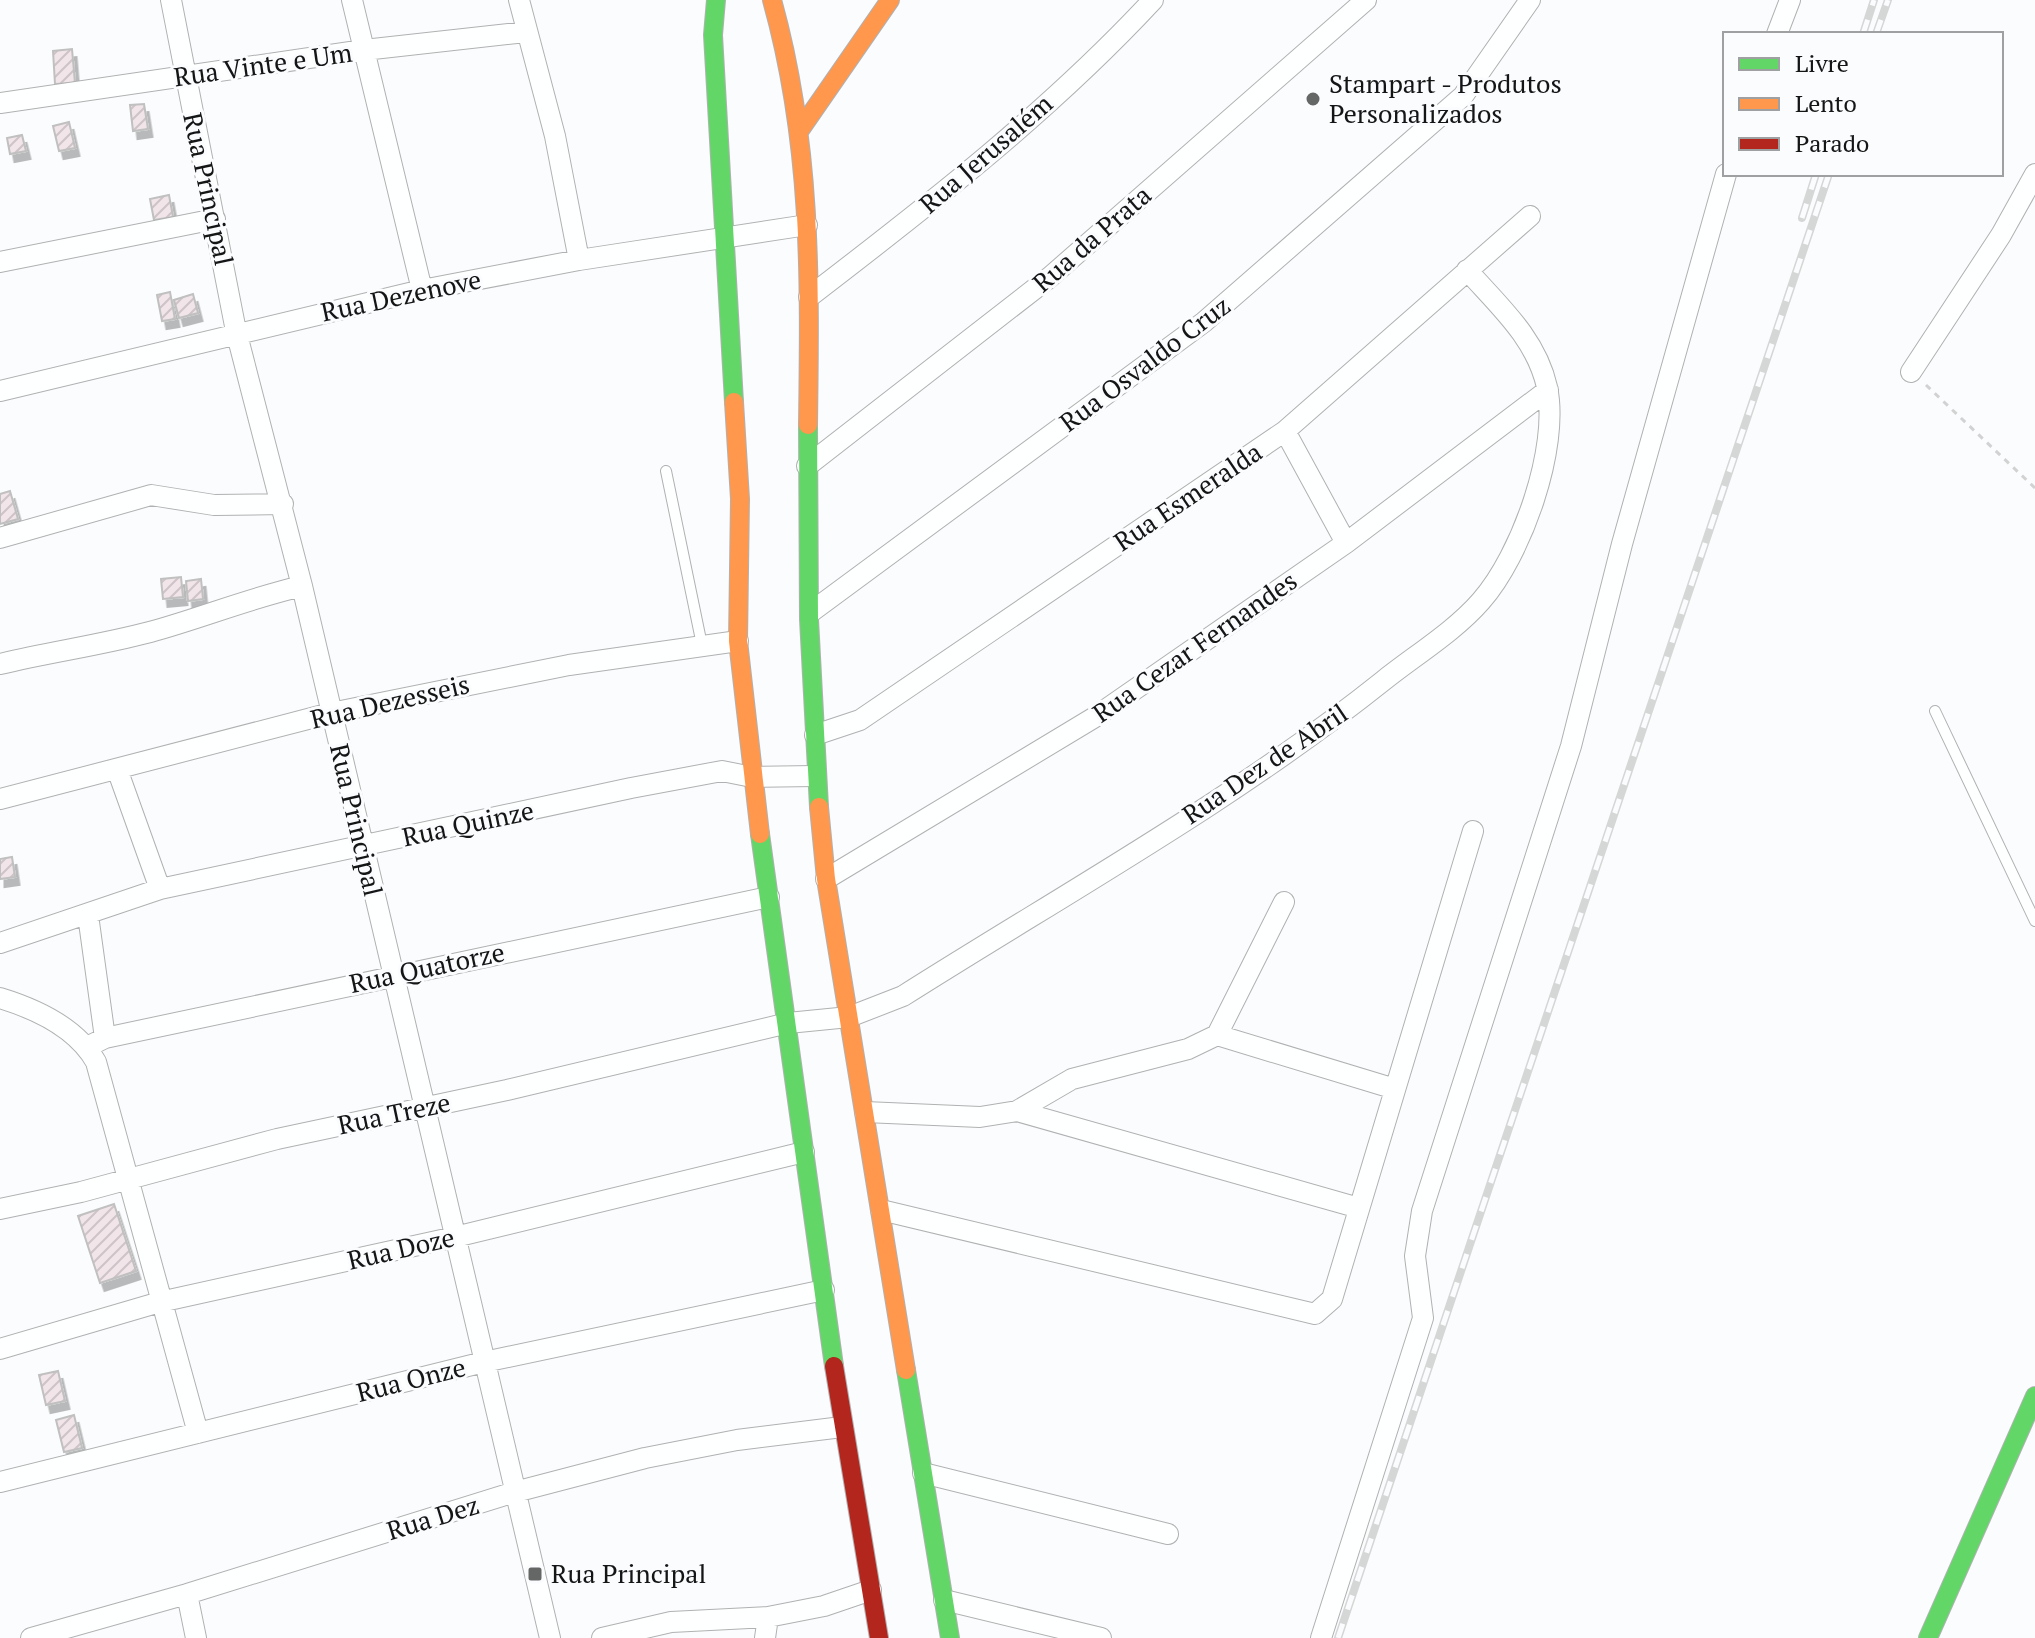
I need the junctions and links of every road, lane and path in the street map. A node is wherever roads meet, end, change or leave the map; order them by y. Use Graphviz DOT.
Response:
graph roads {
  1 [pos="171,0"];
  2 [pos="352,0"];
  3 [pos="519,0"];
  4 [pos="716,0"];
  5 [pos="772,0"];
  6 [pos="890,0"];
  7 [pos="1153,0"];
  8 [pos="1366,0"];
  9 [pos="1530,0"];
  10 [pos="1790,0"];
  11 [pos="526,32"];
  12 [pos="1778,32"];
  13 [pos="364,50"];
  14 [pos="183,76"];
  15 [pos="0,103"];
  16 [pos="800,130"];
  17 [pos="2035,174"];
  18 [pos="1725,176"];
  19 [pos="1530,216"];
  20 [pos="215,219"];
  21 [pos="807,225"];
  22 [pos="724,237"];
  23 [pos="579,260"];
  24 [pos="0,262"];
  25 [pos="1467,270"];
  26 [pos="422,290"];
  27 [pos="809,297"];
  28 [pos="236,331"];
  29 [pos="1911,372"];
  30 [pos="1548,390"];
  31 [pos="0,391"];
  32 [pos="1285,431"];
  33 [pos="807,466"];
  34 [pos="666,471"];
  35 [pos="2035,488"];
  36 [pos="283,504"];
  37 [pos="0,538"];
  38 [pos="1346,543"];
  39 [pos="302,586"];
  40 [pos="811,612"];
  41 [pos="738,641"];
  42 [pos="702,645"];
  43 [pos="0,664"];
  44 [pos="1935,711"];
  45 [pos="331,713"];
  46 [pos="815,735"];
  47 [pos="117,769"];
  48 [pos="815,776"];
  49 [pos="752,777"];
  50 [pos="0,799"];
  51 [pos="1473,831"];
  52 [pos="362,847"];
  53 [pos="826,879"];
  54 [pos="160,889"];
  55 [pos="769,897"];
  56 [pos="1284,902"];
  57 [pos="88,915"];
  58 [pos="2035,921"];
  59 [pos="0,943"];
  60 [pos="393,975"];
  61 [pos="0,998"];
  62 [pos="849,1017"];
  63 [pos="788,1023"];
  64 [pos="1217,1035"];
  65 [pos="96,1042"];
  66 [pos="1395,1089"];
  67 [pos="425,1108"];
  68 [pos="1017,1111"];
  69 [pos="865,1112"];
  70 [pos="804,1152"];
  71 [pos="129,1179"];
  72 [pos="1359,1208"];
  73 [pos="0,1209"];
  74 [pos="881,1210"];
  75 [pos="455,1237"];
  76 [pos="824,1290"];
  77 [pos="160,1302"];
  78 [pos="0,1349"];
  79 [pos="484,1362"];
  80 [pos="2035,1396"];
  81 [pos="842,1427"];
  82 [pos="198,1433"];
  83 [pos="923,1473"];
  84 [pos="0,1482"];
  85 [pos="515,1492"];
  86 [pos="1168,1534"];
  87 [pos="871,1590"];
  88 [pos="187,1594"];
  89 [pos="944,1600"];
  90 [pos="768,1617"];
  91 [pos="31,1638"];
  92 [pos="196,1638"];
  93 [pos="550,1638"];
  94 [pos="602,1638"];
  95 [pos="765,1638"];
  96 [pos="879,1638"];
  97 [pos="950,1638"];
  98 [pos="1101,1638"];
  99 [pos="1321,1638"];
  100 [pos="1928,1638"];
  1 -- 14 [label="street, Rua Principal"];
  2 -- 13 [label="street"];
  3 -- 11 [label="street"];
  4 -- 22 [label="main road"];
  5 -- 16 [label="main road"];
  6 -- 16 [label="main road"];
  7 -- 27 [label="street, Rua Jerusalém"];
  8 -- 33 [label="street, Rua da Prata"];
  9 -- 40 [label="street, Rua Osvaldo Cruz"];
  10 -- 12 [label="street"];
  11 -- 13 [label="street, Rua Vinte e Um"];
  11 -- 23 [label="street"];
  13 -- 14 [label="street, Rua Vinte e Um"];
  13 -- 26 [label="street"];
  14 -- 15 [label="street, Rua Vinte e Um"];
  14 -- 20 [label="street, Rua Principal"];
  16 -- 21 [label="main road"];
  17 -- 29 [label="street"];
  18 -- 99 [label="street"];
  19 -- 25 [label="street, Rua Esmeralda"];
  20 -- 24 [label="street"];
  20 -- 28 [label="street, Rua Principal"];
  21 -- 22 [label="street, Rua Dezenove"];
  21 -- 27 [label="main road"];
  22 -- 23 [label="street, Rua Dezenove"];
  22 -- 41 [label="main road"];
  23 -- 26 [label="street, Rua Dezenove"];
  25 -- 30 [label="street, Rua Dez de Abril"];
  25 -- 32 [label="street, Rua Esmeralda"];
  26 -- 28 [label="street, Rua Dezenove"];
  27 -- 33 [label="main road"];
  28 -- 31 [label="street, Rua Dezenove"];
  28 -- 36 [label="street, Rua Principal"];
  29 -- 35 [label="path"];
  30 -- 38 [label="street, Rua Cezar Fernandes"];
  30 -- 62 [label="street, Rua Dez de Abril"];
  32 -- 38 [label="street"];
  32 -- 46 [label="street, Rua Esmeralda"];
  33 -- 40 [label="main road"];
  34 -- 42 [label="lane"];
  36 -- 37 [label="street"];
  36 -- 39 [label="street, Rua Principal"];
  38 -- 53 [label="street, Rua Cezar Fernandes"];
  39 -- 43 [label="street"];
  39 -- 45 [label="street, Rua Principal"];
  40 -- 46 [label="main road"];
  41 -- 42 [label="street, Rua Dezesseis"];
  41 -- 49 [label="main road"];
  42 -- 45 [label="street, Rua Dezesseis"];
  44 -- 58 [label="lane"];
  45 -- 47 [label="street, Rua Dezesseis"];
  45 -- 52 [label="street, Rua Principal"];
  46 -- 48 [label="main road"];
  47 -- 50 [label="street, Rua Dezesseis"];
  47 -- 54 [label="street"];
  48 -- 49 [label="street, Rua Quinze"];
  48 -- 53 [label="main road"];
  49 -- 52 [label="street, Rua Quinze"];
  49 -- 55 [label="main road"];
  51 -- 66 [label="street"];
  52 -- 54 [label="street, Rua Quinze"];
  52 -- 60 [label="street, Rua Principal"];
  53 -- 62 [label="main road"];
  54 -- 57 [label="street, Rua Quinze"];
  55 -- 60 [label="street, Rua Quatorze"];
  55 -- 63 [label="main road"];
  56 -- 64 [label="street"];
  57 -- 59 [label="street, Rua Quinze"];
  57 -- 65 [label="street"];
  60 -- 65 [label="street, Rua Quatorze"];
  60 -- 67 [label="street, Rua Principal"];
  61 -- 65 [label="street"];
  62 -- 63 [label="street, Rua Dez de Abril"];
  62 -- 69 [label="main road"];
  63 -- 67 [label="street, Rua Treze"];
  63 -- 70 [label="main road"];
  64 -- 66 [label="street"];
  64 -- 68 [label="street"];
  65 -- 71 [label="street"];
  66 -- 72 [label="street"];
  67 -- 71 [label="street, Rua Treze"];
  67 -- 75 [label="street, Rua Principal"];
  68 -- 69 [label="street"];
  68 -- 72 [label="street"];
  69 -- 74 [label="main road"];
  70 -- 75 [label="street, Rua Doze"];
  70 -- 76 [label="main road"];
  71 -- 73 [label="street, Rua Treze"];
  71 -- 77 [label="street"];
  72 -- 74 [label="street"];
  74 -- 83 [label="main road"];
  75 -- 77 [label="street, Rua Doze"];
  75 -- 79 [label="street, Rua Principal"];
  76 -- 79 [label="street, Rua Onze"];
  76 -- 81 [label="main road"];
  77 -- 78 [label="street, Rua Doze"];
  77 -- 82 [label="street"];
  79 -- 82 [label="street, Rua Onze"];
  79 -- 85 [label="street, Rua Principal"];
  80 -- 100 [label="main road"];
  81 -- 85 [label="street, Rua Dez"];
  81 -- 87 [label="main road"];
  82 -- 84 [label="street, Rua Onze"];
  83 -- 86 [label="street"];
  83 -- 89 [label="main road"];
  85 -- 88 [label="street, Rua Dez"];
  85 -- 93 [label="street, Rua Principal"];
  87 -- 90 [label="street"];
  87 -- 96 [label="main road"];
  88 -- 91 [label="street, Rua Dez"];
  88 -- 92 [label="street"];
  89 -- 97 [label="main road"];
  89 -- 98 [label="street"];
  90 -- 94 [label="street"];
  90 -- 95 [label="street"];
}
